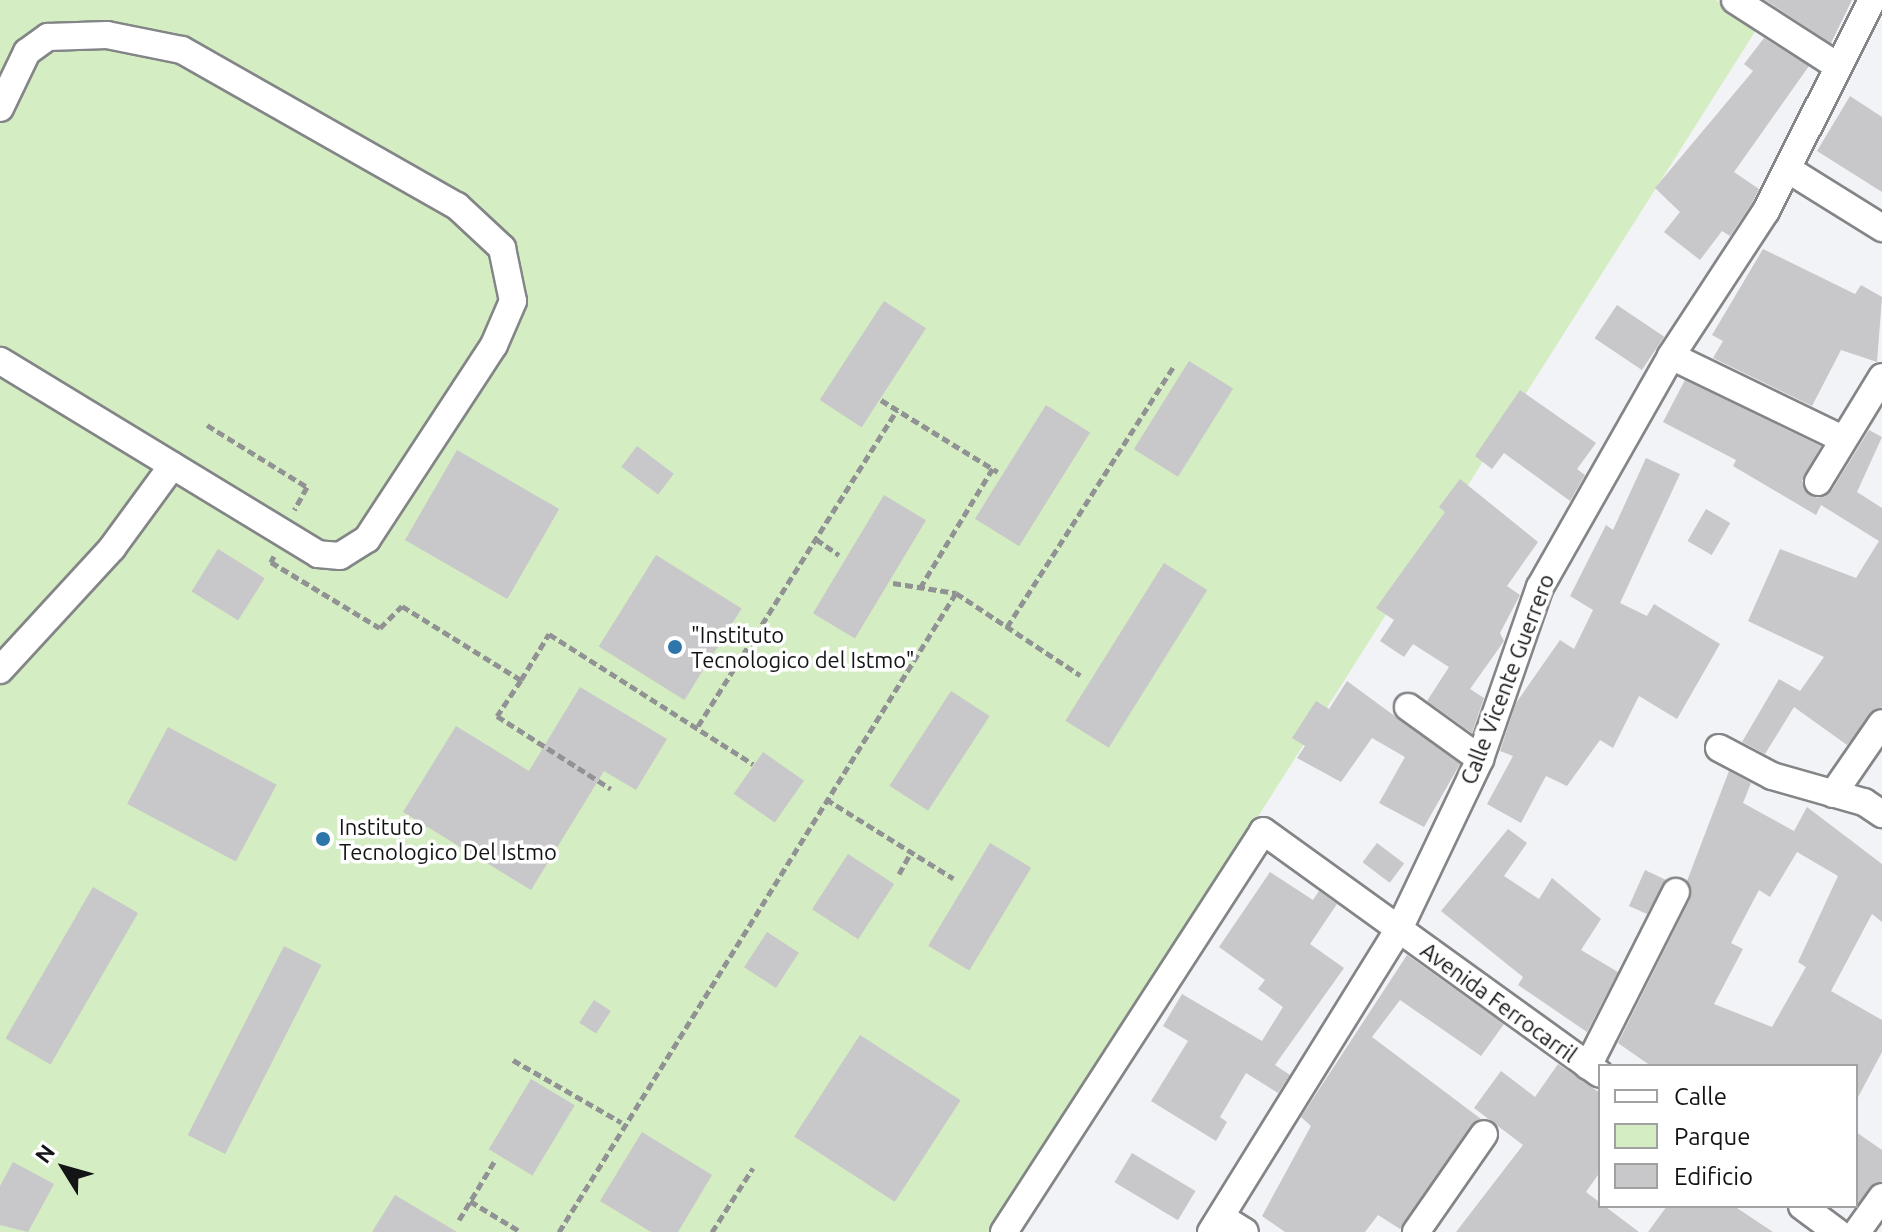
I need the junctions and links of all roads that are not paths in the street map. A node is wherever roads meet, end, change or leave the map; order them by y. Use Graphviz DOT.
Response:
graph roads {
  1 [pos="1735,0"];
  2 [pos="1872,0"];
  3 [pos="1882,5"];
  4 [pos="1836,65"];
  5 [pos="0,108"];
  6 [pos="1789,170"];
  7 [pos="1882,228"];
  8 [pos="1671,356"];
  9 [pos="0,361"];
  10 [pos="1882,377"];
  11 [pos="1843,439"];
  12 [pos="172,466"];
  13 [pos="1818,482"];
  14 [pos="0,670"];
  15 [pos="1408,707"];
  16 [pos="1882,723"];
  17 [pos="1719,748"];
  18 [pos="1480,759"];
  19 [pos="1833,794"];
  20 [pos="1882,814"];
  21 [pos="1676,892"];
  22 [pos="1399,929"];
  23 [pos="1594,1070"];
  24 [pos="1484,1134"];
  25 [pos="1882,1197"];
  26 [pos="1805,1208"];
  27 [pos="1216,1224"];
  28 [pos="1004,1232"];
  29 [pos="1245,1232"];
  30 [pos="1416,1232"];
  31 [pos="1837,1232"];
  32 [pos="1857,1232"];
  1 -- 4 [label="street"];
  2 -- 3 [label="street"];
  2 -- 4 [label="street, Calle Vicente Guerrero"];
  4 -- 6 [label="street, Calle Vicente Guerrero"];
  5 -- 12 [label="street"];
  6 -- 7 [label="street"];
  6 -- 8 [label="street, Calle Vicente Guerrero"];
  8 -- 11 [label="street"];
  8 -- 18 [label="street, Calle Vicente Guerrero"];
  9 -- 12 [label="street"];
  10 -- 11 [label="street"];
  11 -- 13 [label="street"];
  12 -- 14 [label="street"];
  15 -- 18 [label="street"];
  16 -- 19 [label="street"];
  17 -- 19 [label="street"];
  18 -- 22 [label="street, Calle Vicente Guerrero"];
  19 -- 20 [label="street"];
  21 -- 23 [label="street"];
  22 -- 23 [label="street, Avenida Ferrocarril"];
  22 -- 27 [label="street, Calle Vicente Guerrero"];
  22 -- 28 [label="street, Avenida Ferrocarril"];
  24 -- 30 [label="street"];
  25 -- 32 [label="street"];
  26 -- 31 [label="street"];
  27 -- 29 [label="street"];
}
